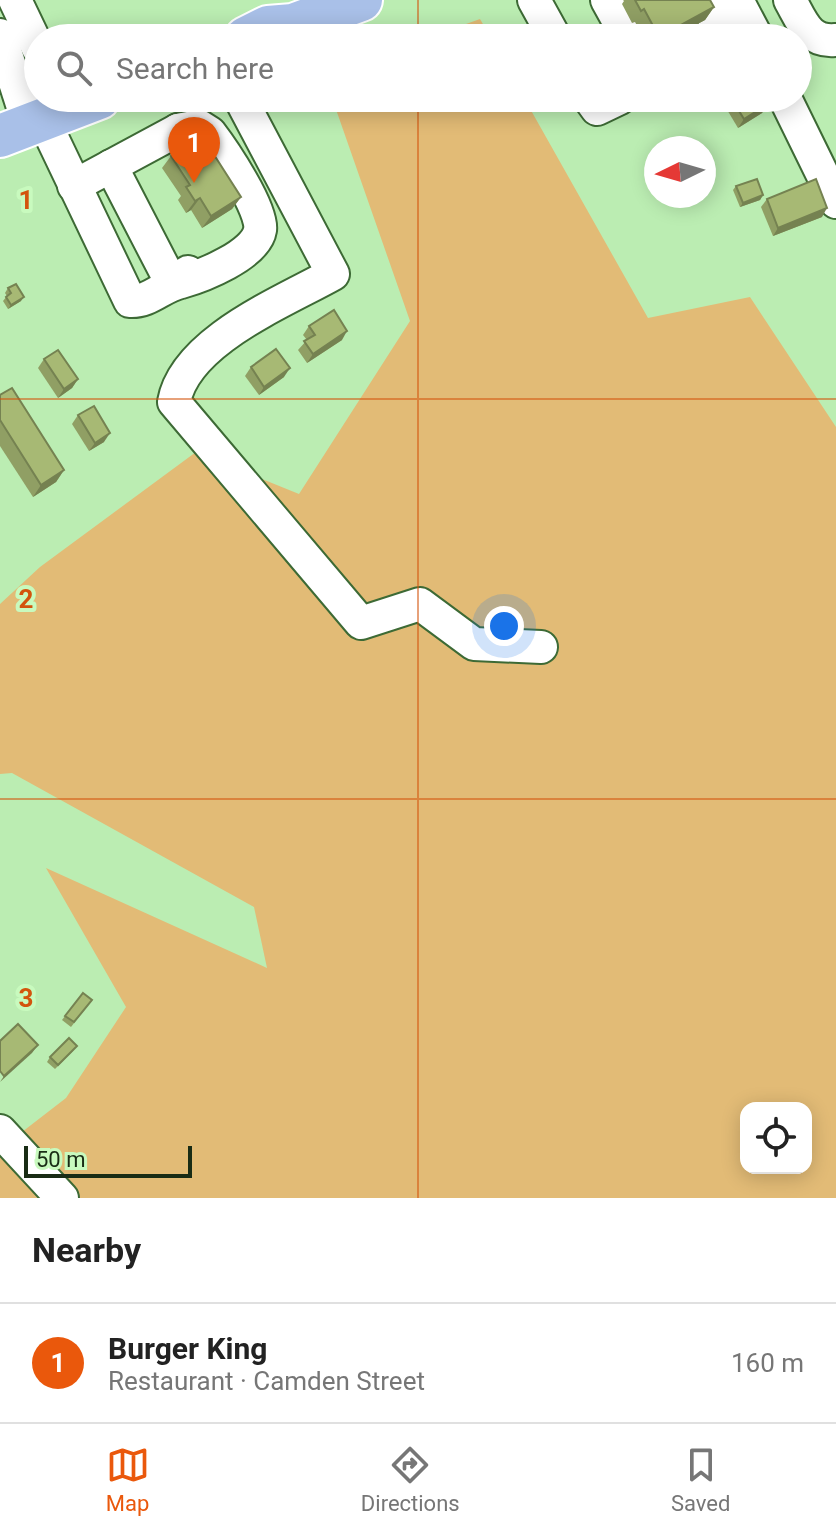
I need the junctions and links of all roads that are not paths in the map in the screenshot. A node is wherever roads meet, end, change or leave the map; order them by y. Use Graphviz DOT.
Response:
graph roads {
  1 [pos="15,0"];
  2 [pos="361,0"];
  3 [pos="534,0"];
  4 [pos="607,0"];
  5 [pos="704,0"];
  6 [pos="737,0"];
  7 [pos="792,0"];
  8 [pos="836,21"];
  9 [pos="26,24"];
  10 [pos="296,24"];
  11 [pos="547,24"];
  12 [pos="620,24"];
  13 [pos="717,24"];
  14 [pos="750,24"];
  15 [pos="805,24"];
  16 [pos="0,35"];
  17 [pos="812,35"];
  18 [pos="836,40"];
  19 [pos="24,72"];
  20 [pos="244,112"];
  21 [pos="247,112"];
  22 [pos="792,112"];
  23 [pos="52,115"];
  24 [pos="212,145"];
  25 [pos="111,166"];
  26 [pos="74,186"];
  27 [pos="836,202"];
  28 [pos="172,284"];
  29 [pos="541,647"];
  30 [pos="0,1131"];
  31 [pos="62,1198"];
  1 -- 9 [label="street"];
  2 -- 10 [label="main road"];
  3 -- 11 [label="street"];
  4 -- 12 [label="street"];
  5 -- 13 [label="street"];
  6 -- 14 [label="street"];
  7 -- 8 [label="street"];
  7 -- 15 [label="street"];
  16 -- 19 [label="street"];
  17 -- 18 [label="street"];
  20 -- 24 [label="street"];
  21 -- 29 [label="street"];
  22 -- 27 [label="street"];
  23 -- 26 [label="street"];
  24 -- 25 [label="street"];
  24 -- 28 [label="street"];
  25 -- 26 [label="street"];
  25 -- 28 [label="street"];
  26 -- 28 [label="street"];
  30 -- 31 [label="street"];
}
